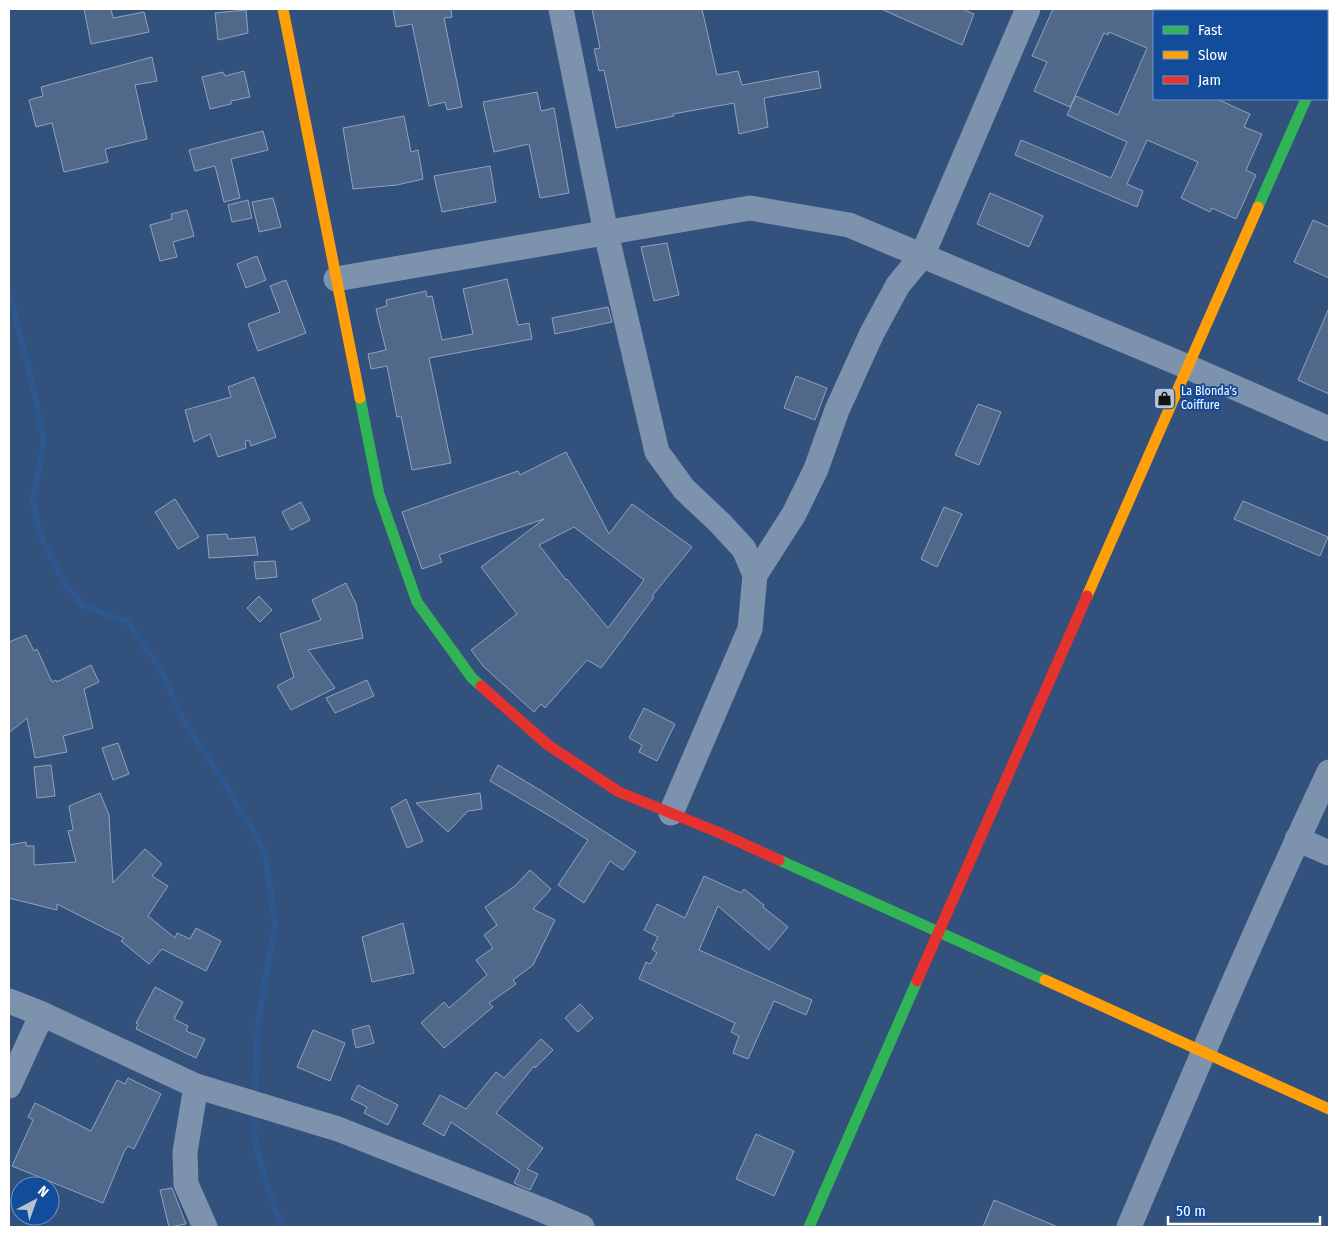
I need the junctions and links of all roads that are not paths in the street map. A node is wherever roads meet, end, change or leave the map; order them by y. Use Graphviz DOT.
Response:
graph roads {
  1 [pos="283,9"];
  2 [pos="562,9"];
  3 [pos="1028,9"];
  4 [pos="1306,100"];
  5 [pos="606,233"];
  6 [pos="922,256"];
  7 [pos="336,279"];
  8 [pos="1188,367"];
  9 [pos="1329,429"];
  10 [pos="755,575"];
  11 [pos="1329,772"];
  12 [pos="671,813"];
  13 [pos="1297,839"];
  14 [pos="1329,853"];
  15 [pos="939,933"];
  16 [pos="9,1000"];
  17 [pos="42,1014"];
  18 [pos="1203,1052"];
  19 [pos="9,1086"];
  20 [pos="196,1086"];
  21 [pos="1329,1109"];
  22 [pos="205,1227"];
  23 [pos="582,1227"];
  24 [pos="810,1227"];
  25 [pos="1129,1227"];
  1 -- 7 [label="street"];
  2 -- 5 [label="street"];
  3 -- 6 [label="street"];
  4 -- 8 [label="street"];
  5 -- 6 [label="street"];
  5 -- 7 [label="street"];
  5 -- 10 [label="street"];
  6 -- 8 [label="street"];
  6 -- 10 [label="street"];
  7 -- 12 [label="street"];
  8 -- 9 [label="street"];
  8 -- 15 [label="street"];
  10 -- 12 [label="street"];
  11 -- 13 [label="street"];
  12 -- 15 [label="street"];
  13 -- 14 [label="street"];
  13 -- 18 [label="street"];
  15 -- 18 [label="street"];
  15 -- 24 [label="street"];
  16 -- 17 [label="street"];
  17 -- 19 [label="street"];
  17 -- 20 [label="street"];
  18 -- 21 [label="street"];
  18 -- 25 [label="street"];
  20 -- 22 [label="street"];
  20 -- 23 [label="street"];
}
